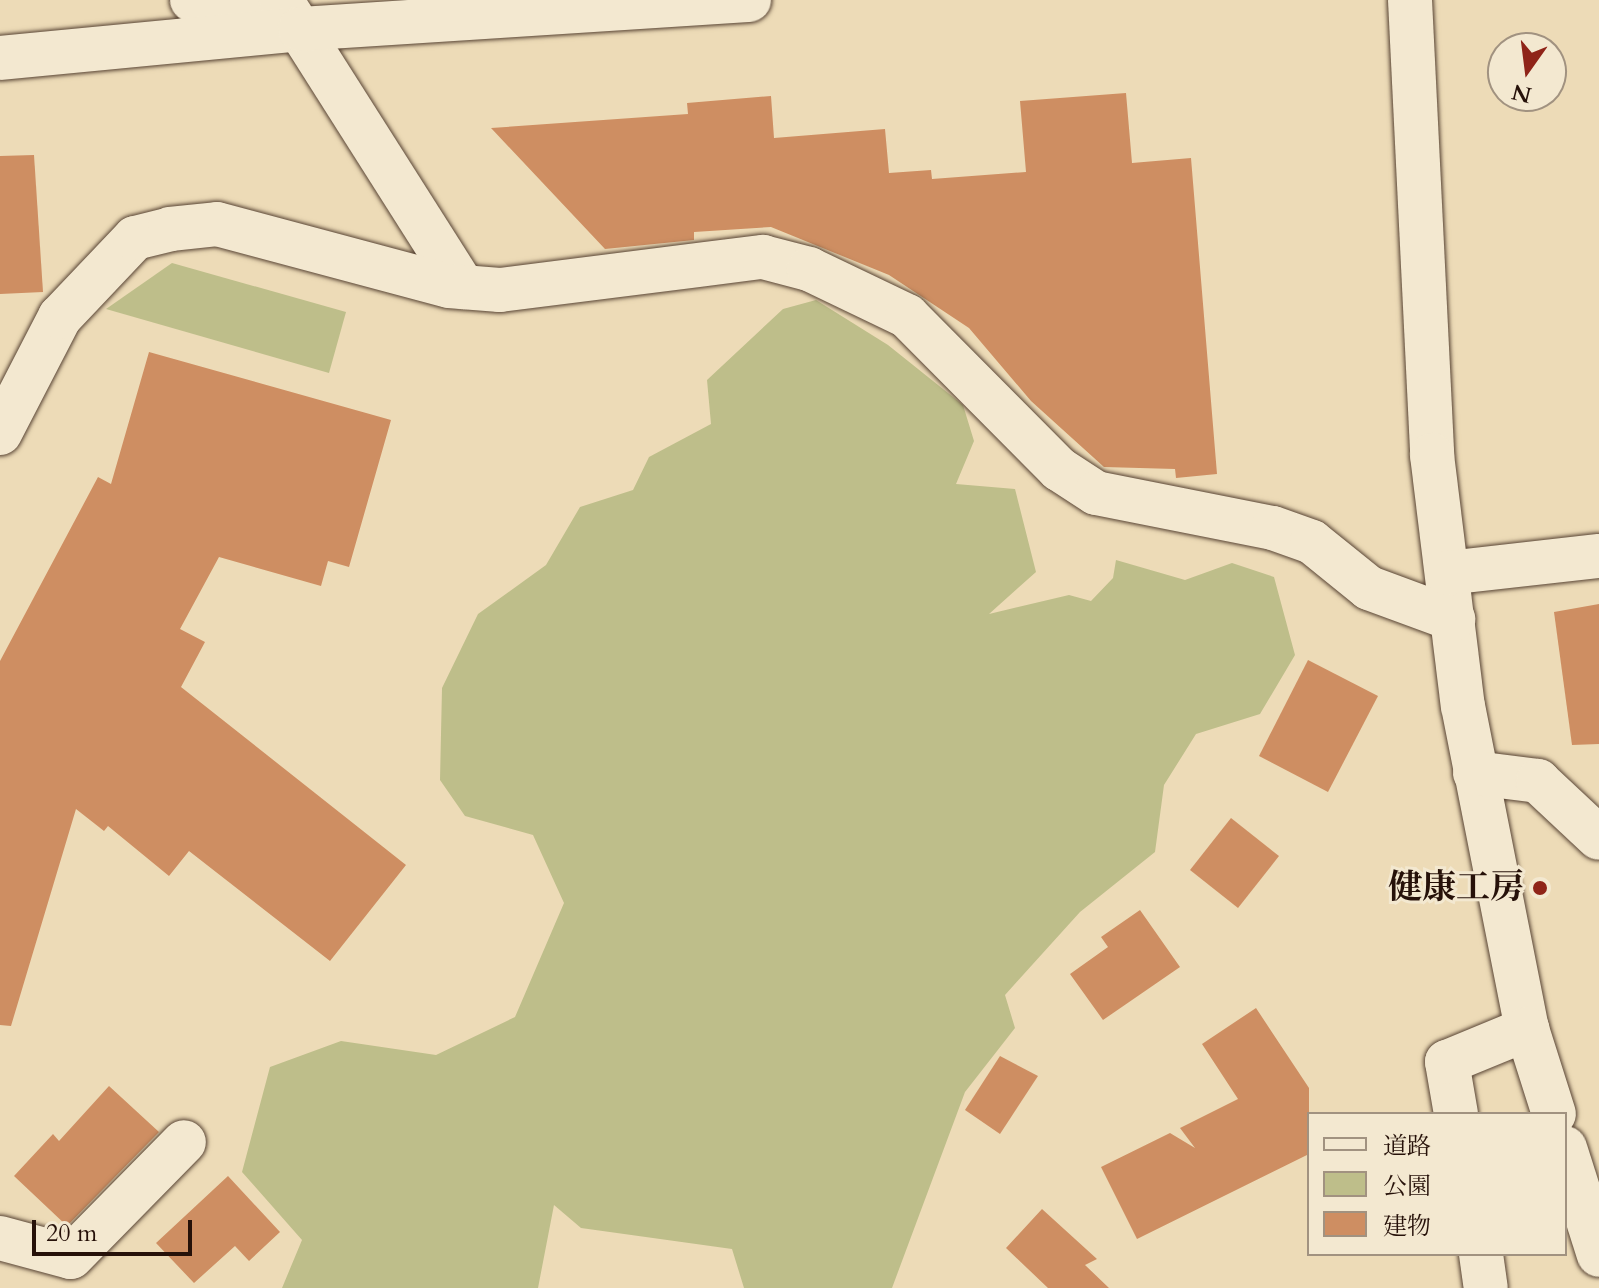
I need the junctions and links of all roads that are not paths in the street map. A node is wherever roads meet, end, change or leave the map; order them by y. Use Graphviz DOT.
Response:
graph roads {
  1 [pos="192,0"];
  2 [pos="749,0"];
  3 [pos="1410,0"];
  4 [pos="291,15"];
  5 [pos="0,58"];
  6 [pos="463,287"];
  7 [pos="0,433"];
  8 [pos="1599,556"];
  9 [pos="1447,573"];
  10 [pos="1453,619"];
  11 [pos="1475,773"];
  12 [pos="1599,838"];
  13 [pos="1527,1029"];
  14 [pos="1456,1112"];
  15 [pos="1553,1112"];
  16 [pos="184,1142"];
  17 [pos="1567,1154"];
  18 [pos="0,1238"];
  19 [pos="1599,1255"];
  20 [pos="1481,1256"];
  21 [pos="1486,1288"];
  1 -- 4 [label="street"];
  2 -- 4 [label="street"];
  3 -- 9 [label="street"];
  4 -- 5 [label="street"];
  4 -- 6 [label="street"];
  6 -- 7 [label="street"];
  6 -- 10 [label="street"];
  8 -- 9 [label="street"];
  9 -- 10 [label="street"];
  10 -- 11 [label="street"];
  11 -- 12 [label="street"];
  11 -- 13 [label="street"];
  13 -- 14 [label="street"];
  13 -- 15 [label="street"];
  16 -- 18 [label="street"];
  17 -- 19 [label="street"];
  20 -- 21 [label="street"];
}
